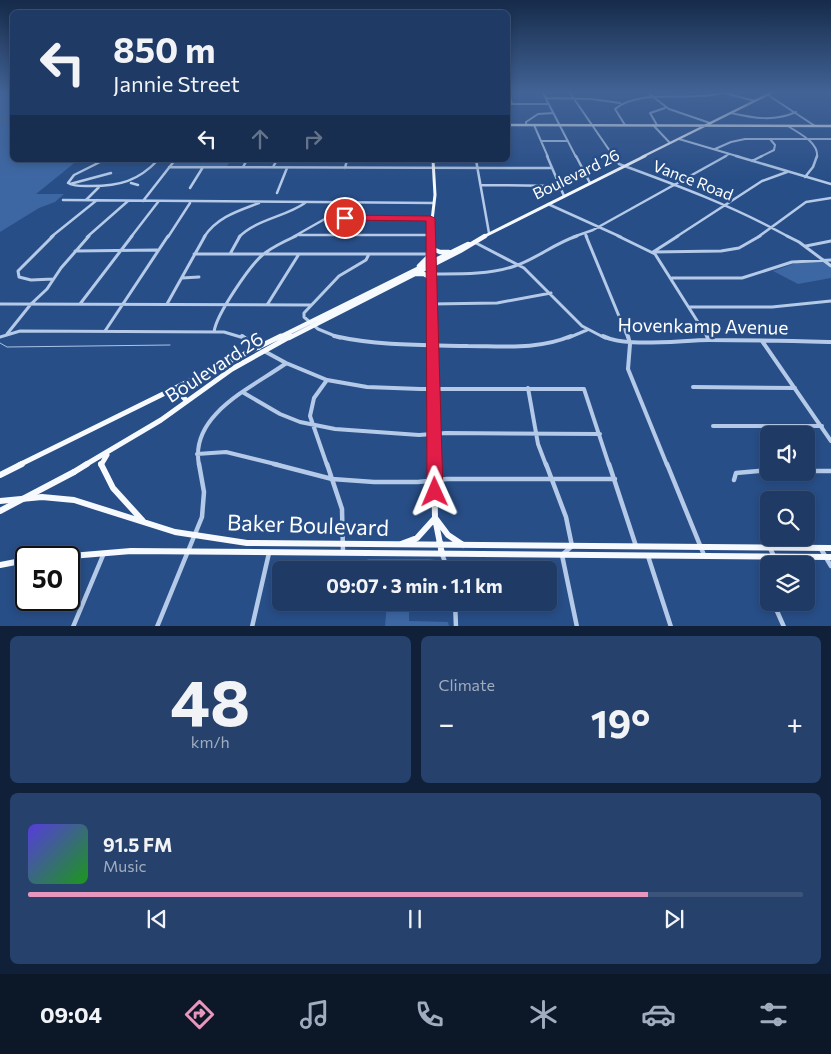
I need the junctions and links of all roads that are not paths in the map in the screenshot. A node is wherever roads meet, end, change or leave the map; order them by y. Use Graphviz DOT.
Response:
graph roads {
  1 [pos="526,122"];
  2 [pos="558,122"];
  3 [pos="591,122"];
  4 [pos="622,122"];
  5 [pos="655,122"];
  6 [pos="716,122"];
  7 [pos="811,122"];
  8 [pos="710,123"];
  9 [pos="510,126"];
  10 [pos="526,126"];
  11 [pos="534,126"];
  12 [pos="560,126"];
  13 [pos="594,126"];
  14 [pos="624,126"];
  15 [pos="653,126"];
  16 [pos="658,126"];
  17 [pos="705,126"];
  18 [pos="722,126"];
  19 [pos="788,126"];
  20 [pos="816,126"];
  21 [pos="831,126"];
  22 [pos="679,139"];
  23 [pos="770,139"];
  24 [pos="806,139"];
  25 [pos="831,139"];
  26 [pos="541,141"];
  27 [pos="568,141"];
  28 [pos="670,143"];
  29 [pos="715,150"];
  30 [pos="729,154"];
  31 [pos="752,161"];
  32 [pos="100,162"];
  33 [pos="156,162"];
  34 [pos="174,162"];
  35 [pos="246,162"];
  36 [pos="276,162"];
  37 [pos="346,162"];
  38 [pos="433,162"];
  39 [pos="476,162"];
  40 [pos="624,166"];
  41 [pos="170,167"];
  42 [pos="204,167"];
  43 [pos="243,167"];
  44 [pos="273,167"];
  45 [pos="288,168"];
  46 [pos="345,168"];
  47 [pos="433,168"];
  48 [pos="478,168"];
  49 [pos="552,168"];
  50 [pos="788,172"];
  51 [pos="111,174"];
  52 [pos="805,177"];
  53 [pos="130,182"];
  54 [pos="590,183"];
  55 [pos="70,184"];
  56 [pos="675,184"];
  57 [pos="831,184"];
  58 [pos="481,185"];
  59 [pos="100,186"];
  60 [pos="138,186"];
  61 [pos="560,186"];
  62 [pos="190,188"];
  63 [pos="277,193"];
  64 [pos="564,196"];
  65 [pos="831,198"];
  66 [pos="63,200"];
  67 [pos="86,200"];
  68 [pos="97,200"];
  69 [pos="128,201"];
  70 [pos="143,202"];
  71 [pos="158,202"];
  72 [pos="190,202"];
  73 [pos="260,202"];
  74 [pos="305,202"];
  75 [pos="354,202"];
  76 [pos="434,203"];
  77 [pos="547,204"];
  78 [pos="727,205"];
  79 [pos="328,218"];
  80 [pos="430,218"];
  81 [pos="599,226"];
  82 [pos="772,227"];
  83 [pos="490,233"];
  84 [pos="585,233"];
  85 [pos="298,235"];
  86 [pos="430,235"];
  87 [pos="831,240"];
  88 [pos="474,242"];
  89 [pos="806,247"];
  90 [pos="430,248"];
  91 [pos="121,249"];
  92 [pos="157,250"];
  93 [pos="74,251"];
  94 [pos="451,252"];
  95 [pos="653,252"];
  96 [pos="194,254"];
  97 [pos="230,254"];
  98 [pos="263,254"];
  99 [pos="299,254"];
  100 [pos="369,254"];
  101 [pos="430,254"];
  102 [pos="823,260"];
  103 [pos="831,260"];
  104 [pos="430,264"];
  105 [pos="518,265"];
  106 [pos="831,266"];
  107 [pos="418,267"];
  108 [pos="414,274"];
  109 [pos="431,276"];
  110 [pos="200,277"];
  111 [pos="182,278"];
  112 [pos="671,278"];
  113 [pos="54,279"];
  114 [pos="373,292"];
  115 [pos="552,293"];
  116 [pos="831,301"];
  117 [pos="0,304"];
  118 [pos="31,304"];
  119 [pos="122,304"];
  120 [pos="167,304"];
  121 [pos="431,304"];
  122 [pos="80,305"];
  123 [pos="224,305"];
  124 [pos="310,305"];
  125 [pos="267,306"];
  126 [pos="689,307"];
  127 [pos="312,324"];
  128 [pos="588,330"];
  129 [pos="105,331"];
  130 [pos="214,332"];
  131 [pos="7,334"];
  132 [pos="0,337"];
  133 [pos="708,340"];
  134 [pos="762,340"];
  135 [pos="630,342"];
  136 [pos="831,342"];
  137 [pos="432,346"];
  138 [pos="261,349"];
  139 [pos="286,364"];
  140 [pos="326,380"];
  141 [pos="693,387"];
  142 [pos="175,388"];
  143 [pos="433,388"];
  144 [pos="528,388"];
  145 [pos="795,388"];
  146 [pos="244,393"];
  147 [pos="187,401"];
  148 [pos="312,426"];
  149 [pos="713,426"];
  150 [pos="822,426"];
  151 [pos="537,433"];
  152 [pos="600,434"];
  153 [pos="434,435"];
  154 [pos="831,441"];
  155 [pos="111,452"];
  156 [pos="197,454"];
  157 [pos="760,471"];
  158 [pos="815,471"];
  159 [pos="831,471"];
  160 [pos="0,476"];
  161 [pos="332,479"];
  162 [pos="551,479"];
  163 [pos="614,479"];
  164 [pos="734,480"];
  165 [pos="435,481"];
  166 [pos="0,501"];
  167 [pos="0,510"];
  168 [pos="435,518"];
  169 [pos="146,524"];
  170 [pos="194,536"];
  171 [pos="344,544"];
  172 [pos="398,545"];
  173 [pos="439,545"];
  174 [pos="464,546"];
  175 [pos="572,546"];
  176 [pos="636,546"];
  177 [pos="700,547"];
  178 [pos="770,547"];
  179 [pos="819,548"];
  180 [pos="831,548"];
  181 [pos="104,552"];
  182 [pos="187,552"];
  183 [pos="269,553"];
  184 [pos="343,554"];
  185 [pos="442,554"];
  186 [pos="80,555"];
  187 [pos="562,555"];
  188 [pos="648,556"];
  189 [pos="704,556"];
  190 [pos="774,556"];
  191 [pos="760,557"];
  192 [pos="815,557"];
  193 [pos="828,557"];
  194 [pos="445,561"];
  195 [pos="15,562"];
  196 [pos="0,565"];
  197 [pos="831,566"];
  198 [pos="455,611"];
  199 [pos="777,611"];
  200 [pos="73,626"];
  201 [pos="157,626"];
  202 [pos="252,626"];
  203 [pos="456,626"];
  204 [pos="577,626"];
  205 [pos="671,626"];
  206 [pos="784,626"];
  1 -- 10 [label="street"];
  2 -- 12 [label="street"];
  3 -- 13 [label="street, Vance Road"];
  4 -- 14 [label="street"];
  5 -- 16 [label="street"];
  6 -- 18 [label="main road"];
  7 -- 20 [label="street"];
  8 -- 17 [label="main road, Boulevard 26"];
  8 -- 18 [label="main road"];
  9 -- 10 [label="main road"];
  10 -- 11 [label="main road"];
  11 -- 12 [label="main road"];
  11 -- 26 [label="street"];
  12 -- 13 [label="main road"];
  12 -- 27 [label="street"];
  13 -- 14 [label="main road"];
  13 -- 40 [label="street, Vance Road"];
  14 -- 15 [label="main road"];
  15 -- 16 [label="main road"];
  15 -- 28 [label="street"];
  16 -- 17 [label="main road"];
  17 -- 18 [label="main road"];
  17 -- 22 [label="main road, Boulevard 26"];
  18 -- 19 [label="main road"];
  19 -- 20 [label="main road"];
  19 -- 24 [label="street"];
  20 -- 21 [label="main road"];
  22 -- 28 [label="main road, Boulevard 26"];
  22 -- 29 [label="street"];
  23 -- 24 [label="street"];
  23 -- 29 [label="street"];
  23 -- 31 [label="street"];
  24 -- 25 [label="street"];
  24 -- 52 [label="street"];
  26 -- 27 [label="street"];
  26 -- 49 [label="street"];
  27 -- 54 [label="street"];
  28 -- 40 [label="main road, Boulevard 26"];
  29 -- 30 [label="street"];
  30 -- 31 [label="street"];
  30 -- 56 [label="street"];
  31 -- 50 [label="street"];
  32 -- 55 [label="street"];
  33 -- 53 [label="street"];
  34 -- 41 [label="street"];
  35 -- 43 [label="street"];
  36 -- 44 [label="street"];
  37 -- 46 [label="street"];
  38 -- 47 [label="main road"];
  39 -- 48 [label="street"];
  40 -- 54 [label="main road, Boulevard 26"];
  40 -- 56 [label="street, Vance Road"];
  41 -- 42 [label="street"];
  41 -- 70 [label="street"];
  42 -- 43 [label="street"];
  42 -- 62 [label="street"];
  43 -- 44 [label="street"];
  44 -- 45 [label="street"];
  45 -- 46 [label="street"];
  45 -- 63 [label="street"];
  46 -- 47 [label="street"];
  47 -- 48 [label="street"];
  47 -- 76 [label="main road"];
  48 -- 49 [label="street"];
  48 -- 58 [label="street"];
  49 -- 61 [label="street"];
  50 -- 52 [label="street"];
  50 -- 78 [label="street"];
  51 -- 55 [label="street"];
  52 -- 57 [label="street"];
  53 -- 59 [label="street"];
  53 -- 60 [label="street"];
  54 -- 64 [label="main road, Boulevard 26"];
  55 -- 59 [label="street"];
  56 -- 78 [label="street, Vance Road"];
  56 -- 81 [label="street"];
  58 -- 61 [label="street"];
  58 -- 83 [label="street"];
  59 -- 67 [label="street"];
  61 -- 64 [label="street"];
  64 -- 77 [label="main road, Boulevard 26"];
  65 -- 82 [label="street"];
  66 -- 67 [label="street"];
  67 -- 68 [label="street"];
  68 -- 69 [label="street"];
  68 -- 113 [label="street"];
  69 -- 70 [label="street"];
  69 -- 93 [label="street"];
  70 -- 71 [label="street"];
  71 -- 72 [label="street"];
  71 -- 91 [label="street"];
  72 -- 73 [label="street"];
  72 -- 92 [label="street"];
  73 -- 74 [label="street"];
  73 -- 96 [label="street"];
  74 -- 75 [label="street"];
  74 -- 97 [label="street"];
  75 -- 76 [label="street"];
  75 -- 79 [label="street"];
  76 -- 80 [label="main road"];
  77 -- 81 [label="street"];
  77 -- 83 [label="main road, Boulevard 26"];
  78 -- 82 [label="street, Vance Road"];
  78 -- 95 [label="street"];
  79 -- 80 [label="street"];
  79 -- 85 [label="street"];
  80 -- 86 [label="main road"];
  81 -- 84 [label="street"];
  81 -- 95 [label="street"];
  82 -- 89 [label="street, Vance Road"];
  82 -- 95 [label="street"];
  83 -- 88 [label="main road, Boulevard 26"];
  84 -- 105 [label="street"];
  84 -- 135 [label="street"];
  85 -- 86 [label="street"];
  85 -- 98 [label="street"];
  86 -- 90 [label="main road"];
  87 -- 89 [label="street"];
  88 -- 94 [label="main road, Boulevard 26"];
  88 -- 104 [label="main road, Boulevard 26"];
  88 -- 105 [label="street"];
  89 -- 102 [label="street, Vance Road"];
  90 -- 94 [label="main road"];
  90 -- 101 [label="main road"];
  91 -- 92 [label="street"];
  91 -- 93 [label="street"];
  91 -- 122 [label="street"];
  92 -- 119 [label="street"];
  93 -- 113 [label="street"];
  94 -- 104 [label="main road, Boulevard 26"];
  95 -- 112 [label="street"];
  96 -- 97 [label="street"];
  96 -- 111 [label="street"];
  97 -- 98 [label="street"];
  98 -- 99 [label="street"];
  98 -- 123 [label="street"];
  99 -- 100 [label="street"];
  99 -- 125 [label="street"];
  100 -- 101 [label="street"];
  100 -- 124 [label="street"];
  101 -- 104 [label="main road"];
  101 -- 107 [label="main road"];
  102 -- 103 [label="street"];
  102 -- 106 [label="street, Vance Road"];
  102 -- 112 [label="street"];
  104 -- 107 [label="main road, Boulevard 26"];
  104 -- 108 [label="main road, Boulevard 26"];
  104 -- 109 [label="main road"];
  105 -- 109 [label="street"];
  105 -- 115 [label="street"];
  107 -- 114 [label="main road, Boulevard 26"];
  108 -- 109 [label="main road"];
  108 -- 114 [label="main road, Boulevard 26"];
  109 -- 121 [label="main road"];
  110 -- 111 [label="street"];
  111 -- 120 [label="street"];
  112 -- 126 [label="street"];
  113 -- 118 [label="street"];
  114 -- 127 [label="main road, Boulevard 26"];
  115 -- 121 [label="street"];
  115 -- 128 [label="street"];
  116 -- 126 [label="street"];
  117 -- 118 [label="street"];
  118 -- 122 [label="street"];
  118 -- 131 [label="street"];
  119 -- 120 [label="street"];
  119 -- 122 [label="street"];
  119 -- 129 [label="street"];
  120 -- 123 [label="street"];
  121 -- 137 [label="main road"];
  123 -- 125 [label="street"];
  123 -- 130 [label="street"];
  124 -- 125 [label="street"];
  124 -- 127 [label="street"];
  126 -- 133 [label="street"];
  127 -- 137 [label="street"];
  127 -- 138 [label="main road, Boulevard 26"];
  128 -- 135 [label="street, Hovenkamp Avenue"];
  128 -- 137 [label="street"];
  129 -- 130 [label="street"];
  129 -- 131 [label="street"];
  130 -- 138 [label="street"];
  131 -- 132 [label="street"];
  133 -- 134 [label="street, Hovenkamp Avenue"];
  133 -- 135 [label="street, Hovenkamp Avenue"];
  134 -- 136 [label="street, Hovenkamp Avenue"];
  134 -- 145 [label="street"];
  135 -- 177 [label="street"];
  137 -- 143 [label="main road"];
  138 -- 139 [label="street"];
  138 -- 142 [label="main road, Boulevard 26"];
  138 -- 147 [label="main road, Boulevard 26"];
  139 -- 140 [label="street"];
  139 -- 146 [label="street"];
  140 -- 143 [label="street"];
  140 -- 148 [label="street"];
  141 -- 145 [label="street"];
  142 -- 147 [label="main road"];
  142 -- 160 [label="main road, Boulevard 26"];
  143 -- 144 [label="street"];
  143 -- 153 [label="main road"];
  144 -- 151 [label="street"];
  144 -- 152 [label="street"];
  145 -- 150 [label="street"];
  146 -- 148 [label="street"];
  146 -- 156 [label="street"];
  147 -- 155 [label="main road, Boulevard 26"];
  148 -- 153 [label="street"];
  148 -- 161 [label="street"];
  149 -- 150 [label="street"];
  150 -- 154 [label="street"];
  151 -- 152 [label="street"];
  151 -- 153 [label="street"];
  151 -- 162 [label="street"];
  152 -- 163 [label="street"];
  153 -- 165 [label="main road"];
  155 -- 167 [label="main road, Boulevard 26, bridge"];
  155 -- 169 [label="main road"];
  156 -- 161 [label="street"];
  156 -- 170 [label="street"];
  157 -- 164 [label="street"];
  158 -- 159 [label="street"];
  161 -- 165 [label="street"];
  161 -- 171 [label="street"];
  162 -- 163 [label="street"];
  162 -- 165 [label="street"];
  162 -- 175 [label="street"];
  163 -- 176 [label="street"];
  165 -- 168 [label="main road"];
  166 -- 169 [label="main road, Baker Boulevard"];
  168 -- 172 [label="main road"];
  168 -- 173 [label="main road"];
  168 -- 174 [label="main road"];
  169 -- 170 [label="main road, Baker Boulevard"];
  170 -- 171 [label="main road, Baker Boulevard"];
  170 -- 182 [label="street"];
  171 -- 172 [label="main road, Baker Boulevard"];
  171 -- 184 [label="street"];
  172 -- 173 [label="main road, Baker Boulevard"];
  173 -- 174 [label="main road, Baker Boulevard"];
  173 -- 185 [label="main road"];
  174 -- 175 [label="main road, Baker Boulevard"];
  175 -- 176 [label="main road, Baker Boulevard"];
  175 -- 187 [label="street"];
  176 -- 177 [label="main road, Baker Boulevard"];
  177 -- 178 [label="main road, Baker Boulevard"];
  177 -- 189 [label="street"];
  178 -- 179 [label="main road, Baker Boulevard"];
  178 -- 190 [label="street"];
  179 -- 180 [label="main road, Baker Boulevard"];
  179 -- 193 [label="street"];
  181 -- 182 [label="main road, Baker Boulevard"];
  181 -- 186 [label="main road, Baker Boulevard"];
  181 -- 200 [label="street"];
  182 -- 183 [label="main road, Baker Boulevard"];
  182 -- 201 [label="street"];
  183 -- 184 [label="main road, Baker Boulevard"];
  183 -- 202 [label="street"];
  184 -- 185 [label="main road, Baker Boulevard"];
  185 -- 187 [label="main road, Baker Boulevard"];
  185 -- 194 [label="street"];
  187 -- 188 [label="main road, Baker Boulevard"];
  187 -- 204 [label="street"];
  188 -- 189 [label="main road, Baker Boulevard"];
  188 -- 205 [label="street"];
  189 -- 191 [label="main road, Baker Boulevard"];
  192 -- 193 [label="main road, Baker Boulevard"];
  193 -- 197 [label="street"];
  195 -- 196 [label="main road"];
  198 -- 203 [label="street"];
  199 -- 206 [label="street"];
}
